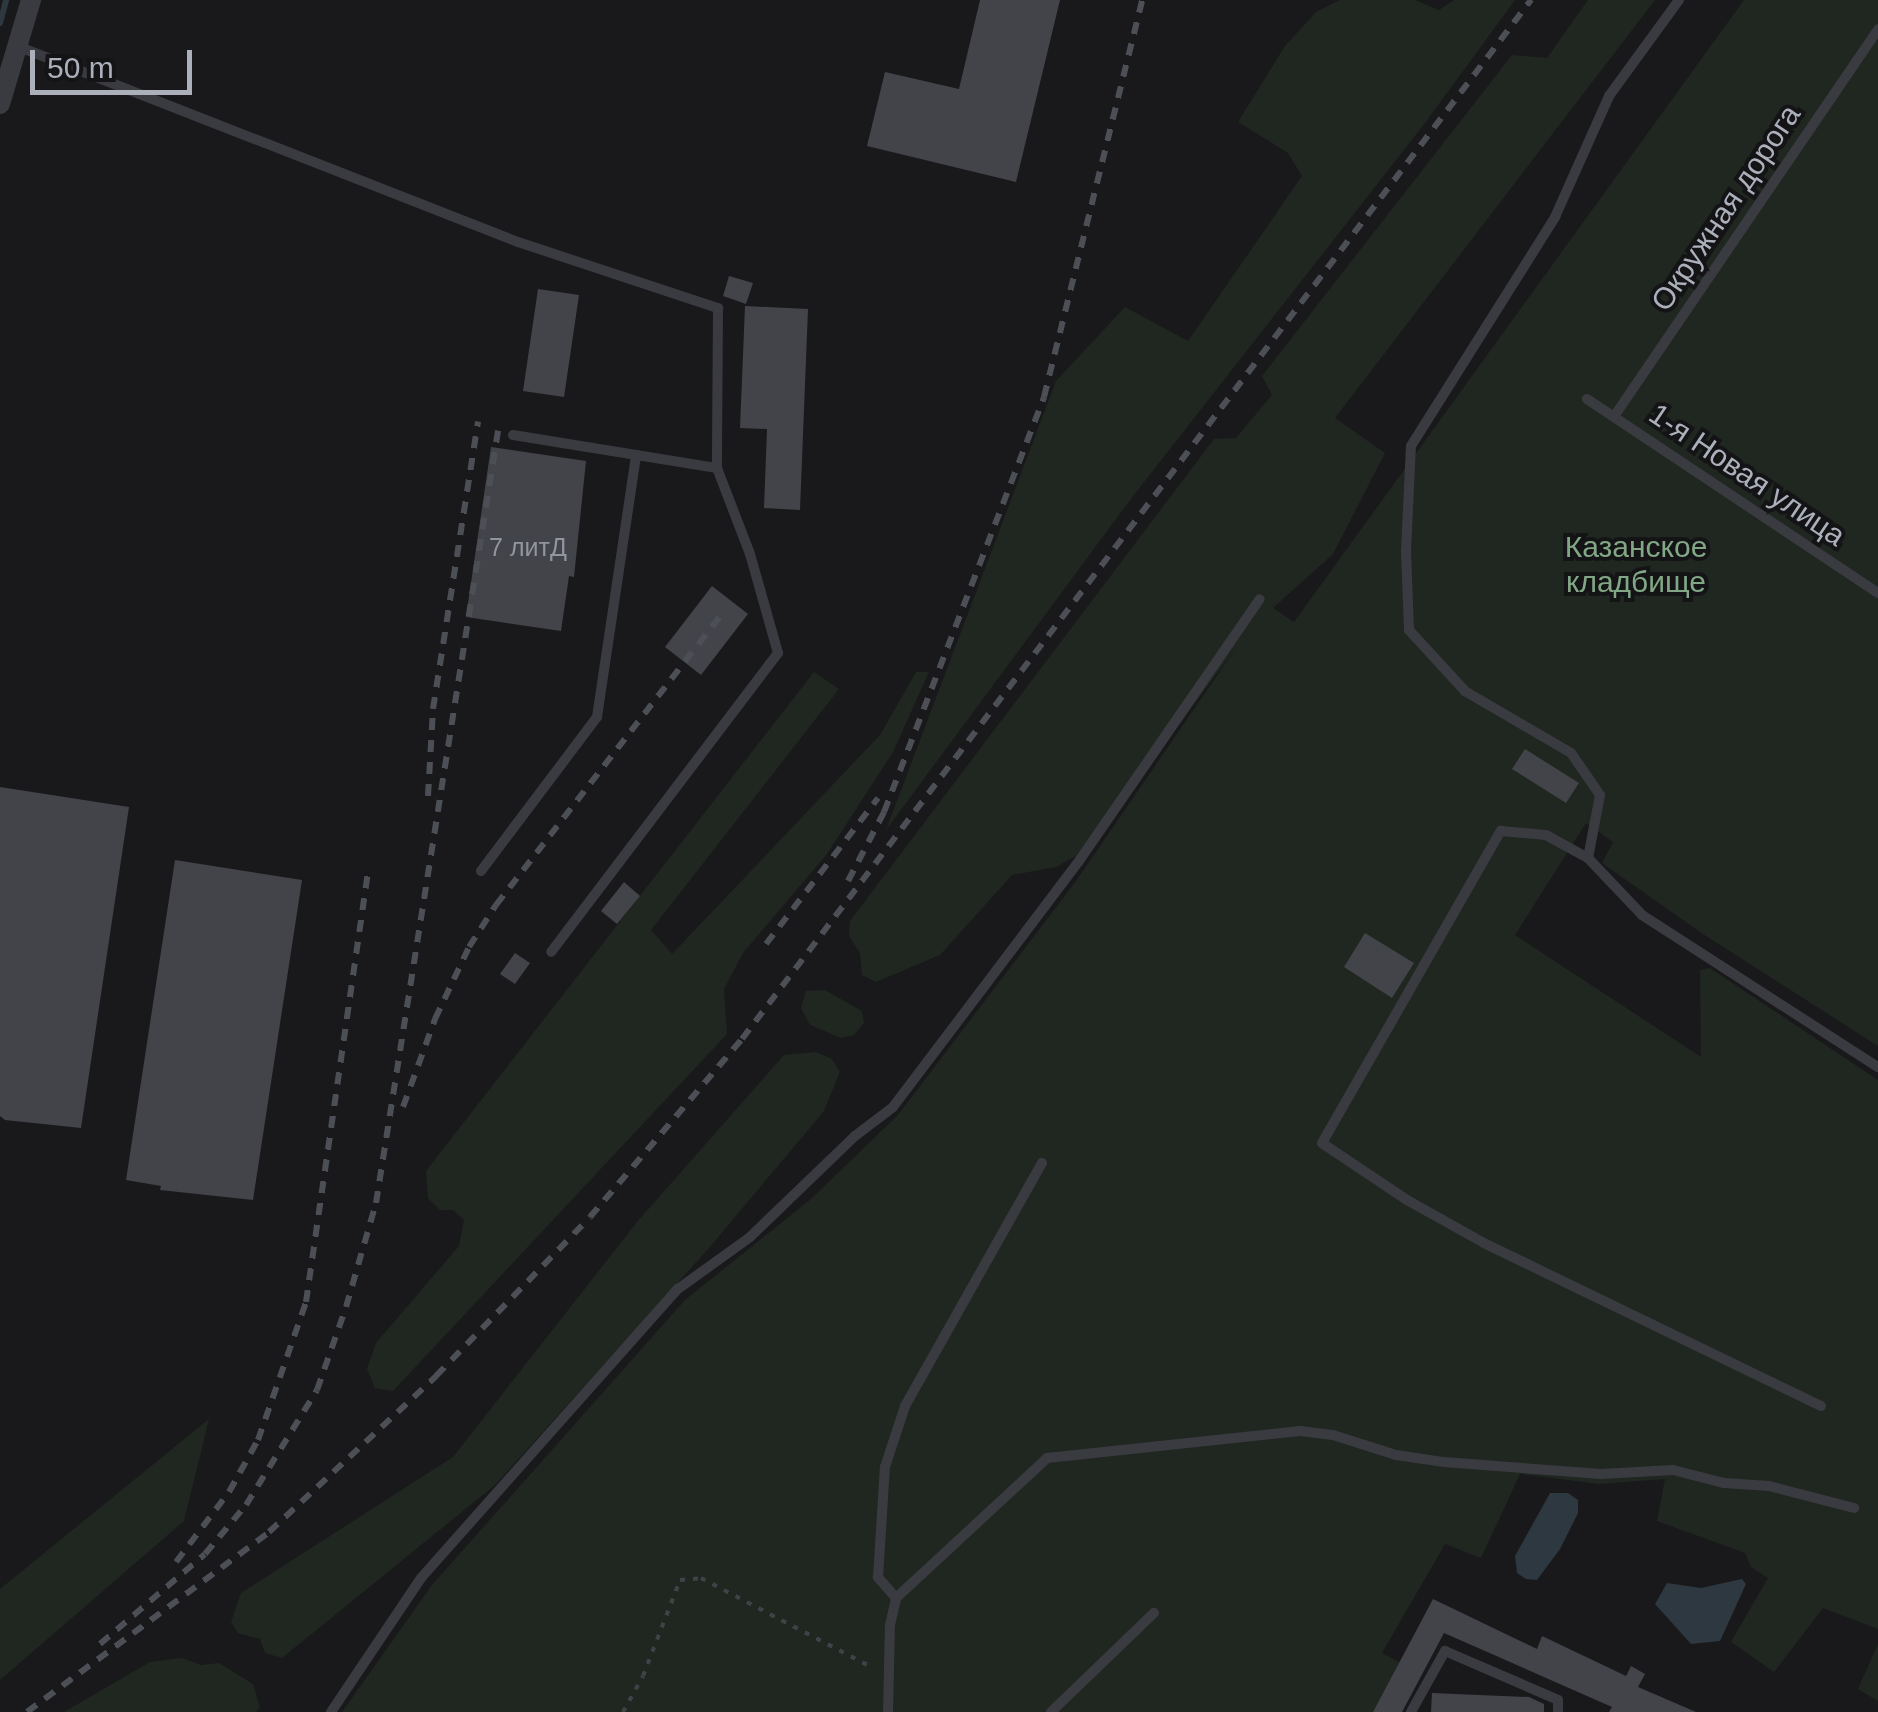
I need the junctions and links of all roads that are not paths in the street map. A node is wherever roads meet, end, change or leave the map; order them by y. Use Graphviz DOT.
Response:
graph roads {
  1 [pos="31,0"];
  2 [pos="1679,0"];
  3 [pos="1878,29"];
  4 [pos="18,46"];
  5 [pos="0,104"];
  6 [pos="1588,399"];
  7 [pos="1614,415"];
  8 [pos="513,436"];
  9 [pos="636,455"];
  10 [pos="717,468"];
  11 [pos="1878,593"];
  12 [pos="1260,600"];
  13 [pos="1588,858"];
  14 [pos="481,871"];
  15 [pos="551,952"];
  16 [pos="1878,1067"];
  17 [pos="1042,1163"];
  18 [pos="1822,1406"];
  19 [pos="1854,1508"];
  20 [pos="896,1598"];
  21 [pos="1154,1613"];
  22 [pos="331,1712"];
  23 [pos="888,1712"];
  24 [pos="1051,1712"];
  25 [pos="1411,1712"];
  26 [pos="1558,1712"];
  1 -- 4 [label="street"];
  2 -- 13 [label="lane"];
  3 -- 7 [label="lane, Окружная дорога"];
  4 -- 5 [label="street"];
  4 -- 10 [label="lane"];
  6 -- 7 [label="lane, 1-я Новая улица"];
  7 -- 11 [label="lane, 1-я Новая улица"];
  8 -- 9 [label="lane"];
  9 -- 10 [label="lane"];
  9 -- 14 [label="lane"];
  10 -- 15 [label="lane"];
  12 -- 22 [label="lane"];
  13 -- 16 [label="lane"];
  13 -- 18 [label="lane"];
  17 -- 20 [label="lane"];
  19 -- 20 [label="lane"];
  20 -- 23 [label="lane"];
  21 -- 24 [label="lane"];
  25 -- 26 [label="lane"];
}
